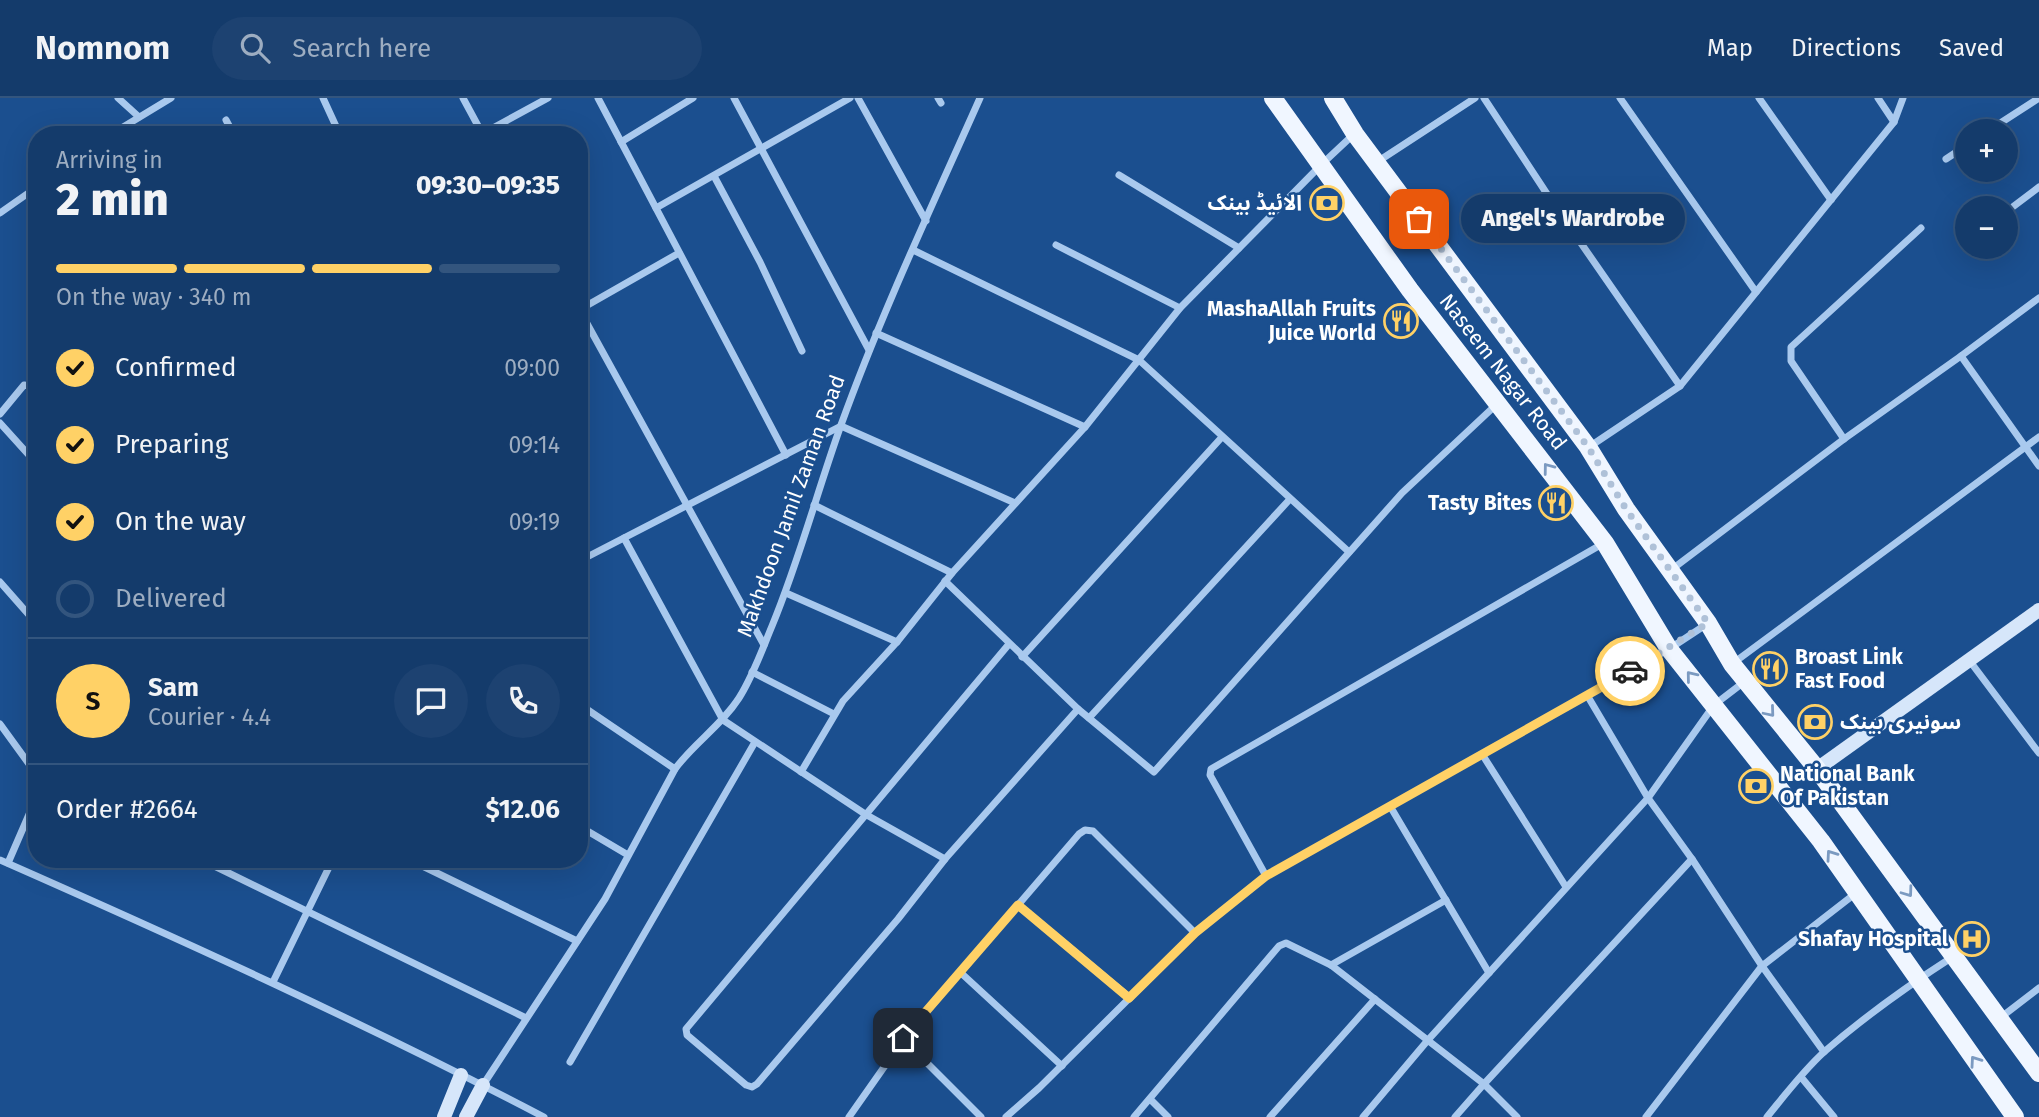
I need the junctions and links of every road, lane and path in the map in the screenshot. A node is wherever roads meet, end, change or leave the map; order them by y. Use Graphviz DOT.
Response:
graph roads {
  1 [pos="118,98"];
  2 [pos="171,98"];
  3 [pos="323,98"];
  4 [pos="463,98"];
  5 [pos="548,98"];
  6 [pos="598,98"];
  7 [pos="693,98"];
  8 [pos="734,98"];
  9 [pos="850,98"];
  10 [pos="858,98"];
  11 [pos="980,98"];
  12 [pos="1273,98"];
  13 [pos="1475,98"];
  14 [pos="1484,98"];
  15 [pos="1620,98"];
  16 [pos="1759,98"];
  17 [pos="1878,98"];
  18 [pos="1903,98"];
  19 [pos="2039,98"];
  20 [pos="1336,99"];
  21 [pos="139,117"];
  22 [pos="2007,119"];
  23 [pos="226,120"];
  24 [pos="1894,122"];
  25 [pos="124,126"];
  26 [pos="229,126"];
  27 [pos="337,126"];
  28 [pos="478,126"];
  29 [pos="497,126"];
  30 [pos="1355,134"];
  31 [pos="621,142"];
  32 [pos="762,150"];
  33 [pos="1955,153"];
  34 [pos="1946,159"];
  35 [pos="1377,162"];
  36 [pos="1322,164"];
  37 [pos="1119,175"];
  38 [pos="714,176"];
  39 [pos="2039,187"];
  40 [pos="28,193"];
  41 [pos="1831,200"];
  42 [pos="2018,203"];
  43 [pos="656,208"];
  44 [pos="0,213"];
  45 [pos="926,221"];
  46 [pos="1922,228"];
  47 [pos="1056,245"];
  48 [pos="1239,248"];
  49 [pos="914,250"];
  50 [pos="679,253"];
  51 [pos="1756,292"];
  52 [pos="2039,298"];
  53 [pos="588,305"];
  54 [pos="1180,308"];
  55 [pos="588,326"];
  56 [pos="877,333"];
  57 [pos="869,350"];
  58 [pos="802,351"];
  59 [pos="1961,356"];
  60 [pos="1139,360"];
  61 [pos="28,386"];
  62 [pos="1680,386"];
  63 [pos="1499,403"];
  64 [pos="0,414"];
  65 [pos="0,423"];
  66 [pos="841,426"];
  67 [pos="1085,427"];
  68 [pos="1222,437"];
  69 [pos="2039,437"];
  70 [pos="1844,439"];
  71 [pos="2025,446"];
  72 [pos="1588,447"];
  73 [pos="28,454"];
  74 [pos="786,456"];
  75 [pos="2039,466"];
  76 [pos="1290,499"];
  77 [pos="1015,503"];
  78 [pos="814,505"];
  79 [pos="688,507"];
  80 [pos="624,538"];
  81 [pos="1605,543"];
  82 [pos="1349,552"];
  83 [pos="588,556"];
  84 [pos="1671,571"];
  85 [pos="953,573"];
  86 [pos="945,581"];
  87 [pos="0,582"];
  88 [pos="786,593"];
  89 [pos="2039,610"];
  90 [pos="28,614"];
  91 [pos="1708,623"];
  92 [pos="897,642"];
  93 [pos="1009,644"];
  94 [pos="764,645"];
  95 [pos="1669,649"];
  96 [pos="1022,657"];
  97 [pos="1969,660"];
  98 [pos="1732,664"];
  99 [pos="752,672"];
  100 [pos="1744,682"];
  101 [pos="1587,695"];
  102 [pos="1714,705"];
  103 [pos="1078,709"];
  104 [pos="588,710"];
  105 [pos="834,714"];
  106 [pos="1089,718"];
  107 [pos="723,720"];
  108 [pos="0,724"];
  109 [pos="755,743"];
  110 [pos="2039,753"];
  111 [pos="1482,754"];
  112 [pos="28,763"];
  113 [pos="675,769"];
  114 [pos="1817,769"];
  115 [pos="801,772"];
  116 [pos="1648,798"];
  117 [pos="1390,806"];
  118 [pos="865,814"];
  119 [pos="28,817"];
  120 [pos="588,831"];
  121 [pos="628,855"];
  122 [pos="945,859"];
  123 [pos="1692,859"];
  124 [pos="0,860"];
  125 [pos="8,863"];
  126 [pos="219,868"];
  127 [pos="328,868"];
  128 [pos="427,868"];
  129 [pos="1266,876"];
  130 [pos="1566,887"];
  131 [pos="1857,893"];
  132 [pos="1446,900"];
  133 [pos="1018,905"];
  134 [pos="307,911"];
  135 [pos="1195,933"];
  136 [pos="577,941"];
  137 [pos="1954,956"];
  138 [pos="1331,965"];
  139 [pos="1762,966"];
  140 [pos="960,972"];
  141 [pos="1489,973"];
  142 [pos="1917,979"];
  143 [pos="273,982"];
  144 [pos="2039,988"];
  145 [pos="1129,998"];
  146 [pos="1375,999"];
  147 [pos="526,1018"];
  148 [pos="2000,1018"];
  149 [pos="903,1038"];
  150 [pos="1429,1040"];
  151 [pos="1824,1052"];
  152 [pos="570,1062"];
  153 [pos="1062,1066"];
  154 [pos="2039,1073"];
  155 [pos="461,1075"];
  156 [pos="1801,1077"];
  157 [pos="1483,1084"];
  158 [pos="483,1085"];
  159 [pos="1150,1099"];
  160 [pos="444,1117"];
  161 [pos="466,1117"];
  162 [pos="544,1117"];
  163 [pos="849,1117"];
  164 [pos="981,1117"];
  165 [pos="1006,1117"];
  166 [pos="1134,1117"];
  167 [pos="1168,1117"];
  168 [pos="1270,1117"];
  169 [pos="1363,1117"];
  170 [pos="1455,1117"];
  171 [pos="1517,1117"];
  172 [pos="1646,1117"];
  173 [pos="1767,1117"];
  174 [pos="1834,1117"];
  175 [pos="2015,1117"];
  1 -- 21 [label="street"];
  2 -- 21 [label="street"];
  3 -- 27 [label="street"];
  4 -- 28 [label="street"];
  5 -- 29 [label="street"];
  6 -- 31 [label="street"];
  7 -- 31 [label="street"];
  8 -- 32 [label="street"];
  9 -- 32 [label="street"];
  10 -- 45 [label="street"];
  11 -- 45 [label="street, Makhdoon Jamil Zaman Road"];
  12 -- 36 [label="main road, Naseem Nagar Road"];
  13 -- 35 [label="street"];
  14 -- 62 [label="street"];
  15 -- 51 [label="street"];
  16 -- 41 [label="street"];
  17 -- 24 [label="street"];
  18 -- 24 [label="street"];
  19 -- 22 [label="street"];
  20 -- 30 [label="main road, Naseem Nagar Road"];
  21 -- 25 [label="street"];
  23 -- 26 [label="street"];
  24 -- 41 [label="street"];
  30 -- 35 [label="main road, Naseem Nagar Road"];
  30 -- 36 [label="street"];
  31 -- 43 [label="street"];
  32 -- 38 [label="street"];
  32 -- 57 [label="street"];
  33 -- 34 [label="street"];
  35 -- 72 [label="main road, Naseem Nagar Road"];
  36 -- 48 [label="street"];
  36 -- 63 [label="main road, Naseem Nagar Road"];
  37 -- 48 [label="street"];
  38 -- 43 [label="street"];
  38 -- 58 [label="street"];
  39 -- 42 [label="street"];
  40 -- 44 [label="street"];
  41 -- 51 [label="street"];
  43 -- 50 [label="street"];
  45 -- 49 [label="street, Makhdoon Jamil Zaman Road"];
  46 -- 70 [label="street"];
  47 -- 54 [label="street"];
  48 -- 54 [label="street"];
  49 -- 56 [label="street, Makhdoon Jamil Zaman Road"];
  49 -- 60 [label="street"];
  50 -- 53 [label="street"];
  50 -- 74 [label="street"];
  51 -- 62 [label="street"];
  52 -- 59 [label="street"];
  54 -- 60 [label="street"];
  55 -- 79 [label="street"];
  56 -- 57 [label="street, Makhdoon Jamil Zaman Road"];
  56 -- 67 [label="street"];
  57 -- 66 [label="street, Makhdoon Jamil Zaman Road"];
  59 -- 70 [label="street"];
  59 -- 71 [label="street"];
  60 -- 67 [label="street"];
  60 -- 68 [label="street"];
  61 -- 64 [label="street"];
  62 -- 72 [label="street"];
  81 -- 63 [label="main road, Naseem Nagar Road, one-way"];
  63 -- 82 [label="street"];
  65 -- 73 [label="street"];
  66 -- 74 [label="street"];
  66 -- 77 [label="street"];
  66 -- 78 [label="street, Makhdoon Jamil Zaman Road"];
  67 -- 77 [label="street"];
  68 -- 76 [label="street"];
  68 -- 96 [label="street"];
  69 -- 71 [label="street"];
  70 -- 84 [label="street"];
  71 -- 75 [label="street"];
  71 -- 98 [label="street"];
  72 -- 84 [label="main road, Naseem Nagar Road"];
  74 -- 79 [label="street"];
  76 -- 82 [label="street"];
  76 -- 106 [label="street"];
  77 -- 85 [label="street"];
  78 -- 85 [label="street"];
  78 -- 88 [label="street, Makhdoon Jamil Zaman Road"];
  79 -- 80 [label="street"];
  79 -- 94 [label="street"];
  80 -- 83 [label="street"];
  80 -- 107 [label="street"];
  81 -- 95 [label="main road, Naseem Nagar Road"];
  81 -- 129 [label="street"];
  82 -- 106 [label="street"];
  84 -- 91 [label="main road, Naseem Nagar Road"];
  85 -- 86 [label="street"];
  86 -- 92 [label="street"];
  86 -- 93 [label="street"];
  87 -- 90 [label="street"];
  88 -- 92 [label="street"];
  88 -- 94 [label="street, Makhdoon Jamil Zaman Road"];
  89 -- 97 [label="street"];
  91 -- 95 [label="street"];
  91 -- 98 [label="main road, Naseem Nagar Road"];
  92 -- 105 [label="street"];
  93 -- 96 [label="street"];
  93 -- 118 [label="street"];
  94 -- 99 [label="street, Makhdoon Jamil Zaman Road"];
  95 -- 101 [label="street"];
  102 -- 95 [label="main road, Naseem Nagar Road, one-way"];
  96 -- 103 [label="street"];
  97 -- 110 [label="street"];
  97 -- 114 [label="street"];
  98 -- 100 [label="main road, Naseem Nagar Road"];
  99 -- 105 [label="street"];
  99 -- 107 [label="street, Makhdoon Jamil Zaman Road"];
  100 -- 102 [label="street"];
  100 -- 114 [label="main road, Naseem Nagar Road, one-way"];
  101 -- 111 [label="street"];
  101 -- 116 [label="street"];
  102 -- 116 [label="street"];
  131 -- 102 [label="main road, Naseem Nagar Road, one-way"];
  103 -- 106 [label="street"];
  103 -- 122 [label="street"];
  104 -- 113 [label="street"];
  105 -- 115 [label="street"];
  107 -- 109 [label="street"];
  107 -- 113 [label="street, Makhdoon Jamil Zaman Road"];
  108 -- 112 [label="street"];
  109 -- 115 [label="street"];
  109 -- 152 [label="street"];
  111 -- 117 [label="street"];
  111 -- 130 [label="street"];
  113 -- 121 [label="street, Makhdoon Jamil Zaman Road"];
  114 -- 137 [label="main road, Naseem Nagar Road, one-way"];
  115 -- 118 [label="street"];
  116 -- 123 [label="street"];
  116 -- 130 [label="street"];
  117 -- 129 [label="street"];
  117 -- 132 [label="street"];
  118 -- 122 [label="street"];
  118 -- 122 [label="street"];
  119 -- 125 [label="street"];
  120 -- 121 [label="street"];
  121 -- 136 [label="street, Makhdoon Jamil Zaman Road"];
  123 -- 139 [label="street"];
  123 -- 157 [label="street"];
  124 -- 125 [label="street"];
  125 -- 143 [label="street"];
  126 -- 134 [label="street"];
  127 -- 134 [label="street"];
  128 -- 136 [label="street"];
  129 -- 135 [label="street"];
  130 -- 141 [label="street"];
  131 -- 139 [label="street"];
  131 -- 142 [label="main road, Naseem Nagar Road"];
  132 -- 138 [label="street"];
  132 -- 141 [label="street"];
  133 -- 135 [label="street"];
  133 -- 140 [label="street"];
  133 -- 145 [label="street"];
  134 -- 143 [label="street"];
  134 -- 147 [label="street"];
  135 -- 145 [label="street"];
  136 -- 147 [label="street, Makhdoon Jamil Zaman Road"];
  137 -- 142 [label="street"];
  137 -- 148 [label="main road, Naseem Nagar Road"];
  138 -- 146 [label="street"];
  138 -- 159 [label="street"];
  139 -- 151 [label="street"];
  139 -- 172 [label="street"];
  140 -- 149 [label="street"];
  140 -- 153 [label="street"];
  141 -- 150 [label="street"];
  142 -- 151 [label="street"];
  175 -- 142 [label="main road, Naseem Nagar Road, one-way"];
  143 -- 155 [label="street"];
  144 -- 148 [label="street"];
  145 -- 153 [label="street"];
  146 -- 150 [label="street"];
  146 -- 168 [label="street"];
  147 -- 158 [label="street, Makhdoon Jamil Zaman Road"];
  148 -- 154 [label="main road, Naseem Nagar Road"];
  149 -- 163 [label="street"];
  149 -- 164 [label="street"];
  150 -- 157 [label="street"];
  150 -- 169 [label="street"];
  151 -- 156 [label="street"];
  153 -- 165 [label="street"];
  155 -- 158 [label="street"];
  155 -- 160 [label="street"];
  156 -- 173 [label="street"];
  156 -- 174 [label="street"];
  157 -- 170 [label="street"];
  157 -- 171 [label="street"];
  158 -- 161 [label="street, Makhdoon Jamil Zaman Road"];
  158 -- 162 [label="street"];
  159 -- 166 [label="street"];
  159 -- 167 [label="street"];
}
